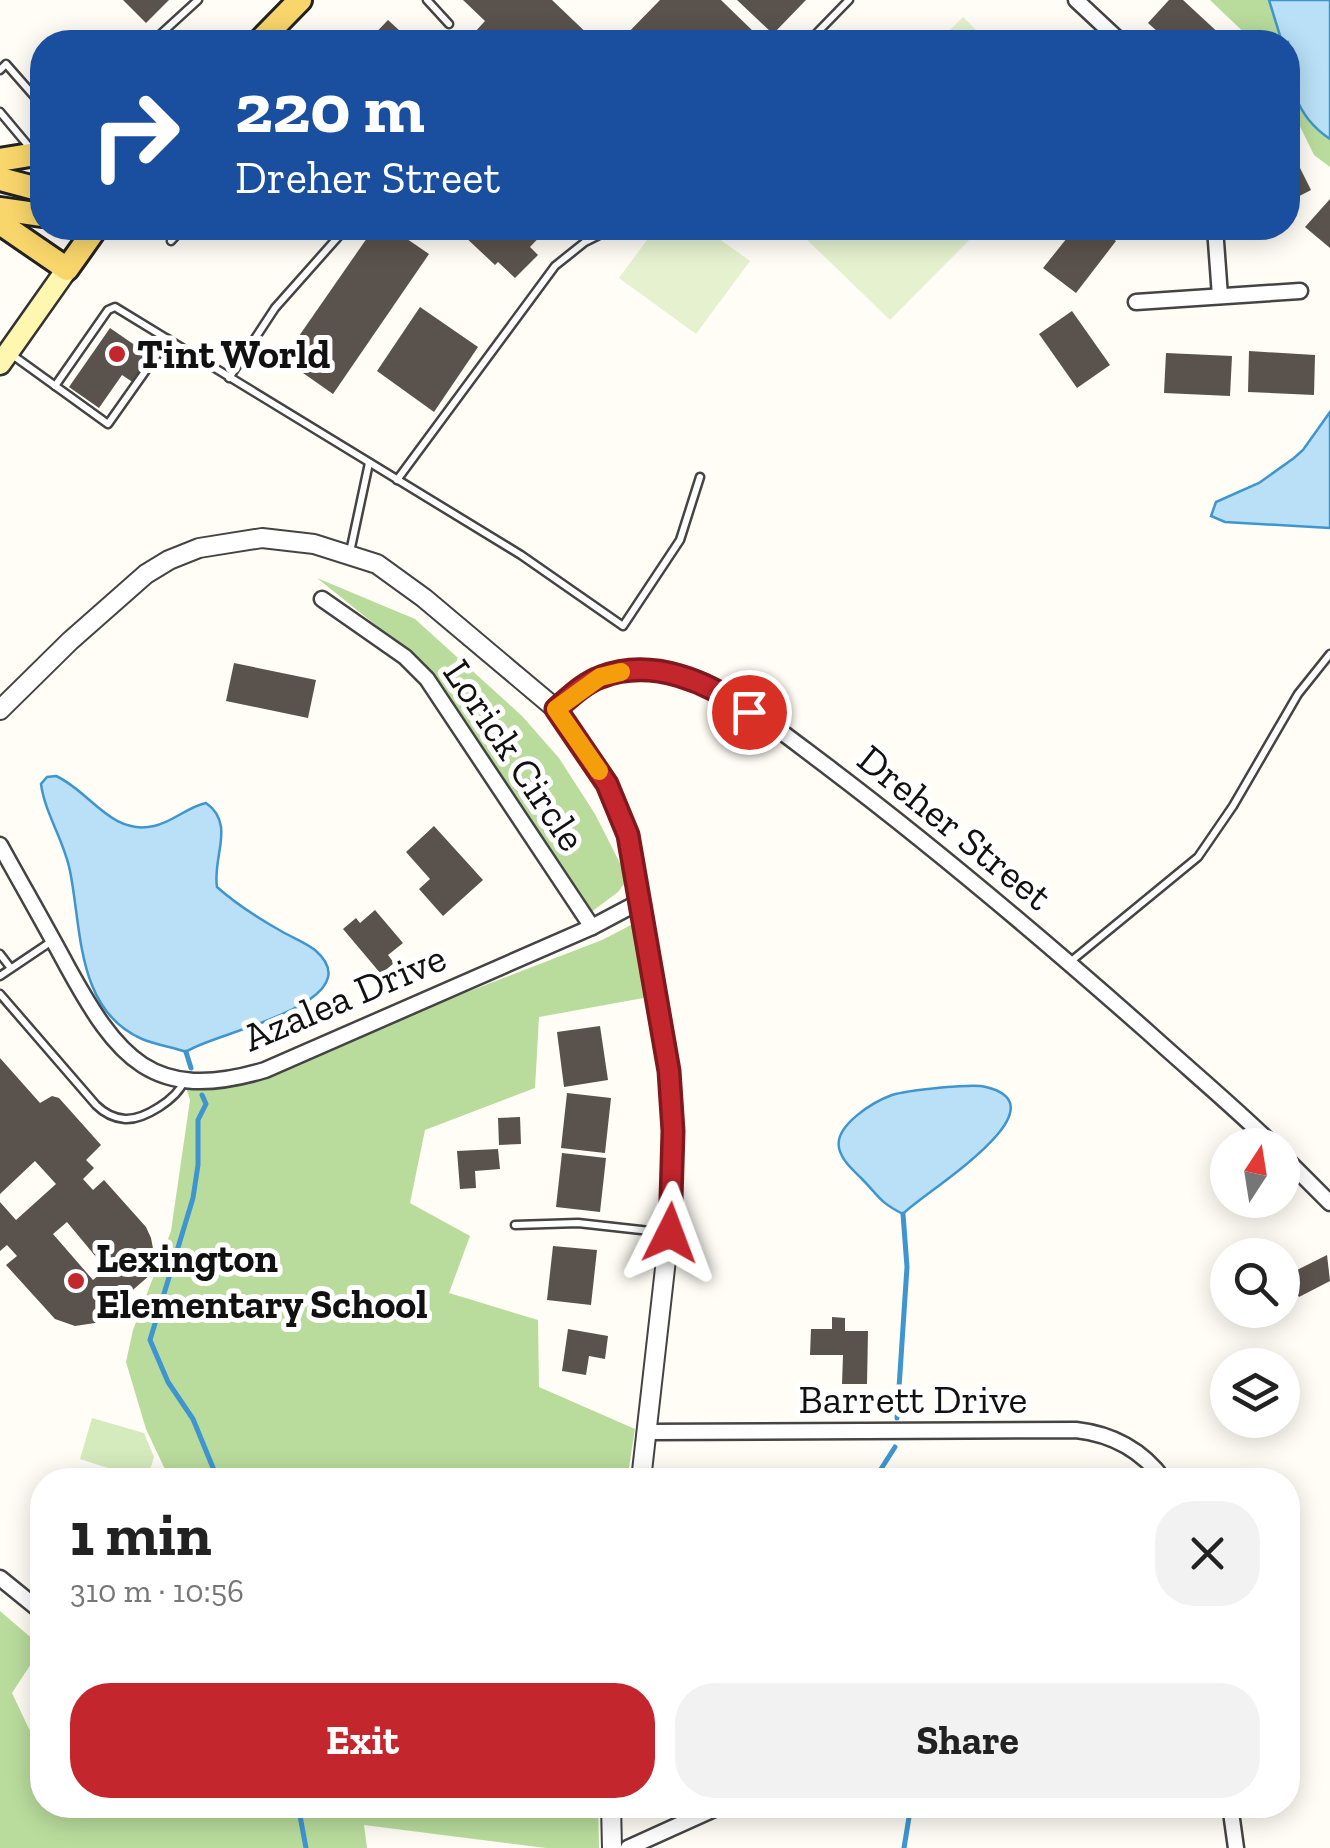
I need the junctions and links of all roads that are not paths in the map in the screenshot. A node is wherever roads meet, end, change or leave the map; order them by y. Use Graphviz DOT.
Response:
graph roads {
  1 [pos="198,0"];
  2 [pos="300,0"];
  3 [pos="427,0"];
  4 [pos="848,0"];
  5 [pos="1076,0"];
  6 [pos="449,24"];
  7 [pos="165,30"];
  8 [pos="270,30"];
  9 [pos="819,30"];
  10 [pos="1107,30"];
  11 [pos="0,70"];
  12 [pos="30,91"];
  13 [pos="0,112"];
  14 [pos="30,145"];
  15 [pos="30,155"];
  16 [pos="0,160"];
  17 [pos="0,179"];
  18 [pos="30,187"];
  19 [pos="0,209"];
  20 [pos="30,213"];
  21 [pos="0,223"];
  22 [pos="88,240"];
  23 [pos="335,240"];
  24 [pos="589,240"];
  25 [pos="1216,240"];
  26 [pos="67,269"];
  27 [pos="1300,291"];
  28 [pos="1220,296"];
  29 [pos="1136,302"];
  30 [pos="168,339"];
  31 [pos="4,358"];
  32 [pos="229,378"];
  33 [pos="54,386"];
  34 [pos="370,464"];
  35 [pos="700,477"];
  36 [pos="397,480"];
  37 [pos="350,553"];
  38 [pos="322,599"];
  39 [pos="1330,654"];
  40 [pos="556,709"];
  41 [pos="0,710"];
  42 [pos="0,845"];
  43 [pos="641,901"];
  44 [pos="592,926"];
  45 [pos="53,940"];
  46 [pos="0,954"];
  47 [pos="1069,962"];
  48 [pos="10,967"];
  49 [pos="0,976"];
  50 [pos="0,994"];
  51 [pos="184,1080"];
  52 [pos="1256,1128"];
  53 [pos="1300,1172"];
  54 [pos="1330,1203"];
  55 [pos="515,1226"];
  56 [pos="670,1233"];
  57 [pos="647,1432"];
  58 [pos="642,1468"];
  59 [pos="1153,1468"];
  60 [pos="0,1578"];
  61 [pos="30,1602"];
  62 [pos="611,1818"];
  63 [pos="694,1818"];
  64 [pos="1232,1818"];
  65 [pos="612,1848"];
  66 [pos="628,1848"];
  67 [pos="1236,1848"];
  1 -- 7 [label="lane"];
  2 -- 8 [label="main road"];
  3 -- 6 [label="lane"];
  4 -- 9 [label="lane"];
  5 -- 10 [label="street"];
  11 -- 12 [label="lane"];
  13 -- 14 [label="lane"];
  15 -- 16 [label="main road"];
  17 -- 18 [label="main road"];
  19 -- 20 [label="main road"];
  21 -- 26 [label="main road"];
  22 -- 26 [label="main road"];
  23 -- 32 [label="lane"];
  24 -- 36 [label="lane"];
  25 -- 28 [label="street"];
  26 -- 31 [label="main road"];
  27 -- 28 [label="street"];
  28 -- 29 [label="street"];
  30 -- 32 [label="lane"];
  30 -- 33 [label="lane"];
  30 -- 33 [label="lane"];
  31 -- 33 [label="lane"];
  32 -- 34 [label="lane"];
  34 -- 36 [label="lane"];
  34 -- 37 [label="lane"];
  35 -- 36 [label="lane"];
  37 -- 40 [label="street"];
  37 -- 41 [label="street"];
  38 -- 44 [label="street, Lorick Circle"];
  39 -- 47 [label="lane"];
  40 -- 43 [label="street"];
  40 -- 47 [label="street, Dreher Street"];
  42 -- 45 [label="street, Azalea Drive"];
  43 -- 44 [label="street, Azalea Drive"];
  43 -- 56 [label="street"];
  44 -- 51 [label="street, Azalea Drive"];
  45 -- 48 [label="lane"];
  45 -- 51 [label="street, Azalea Drive"];
  46 -- 48 [label="lane"];
  47 -- 52 [label="street, Dreher Street"];
  48 -- 49 [label="lane"];
  50 -- 51 [label="lane"];
  53 -- 54 [label="street"];
  55 -- 56 [label="lane"];
  56 -- 57 [label="street"];
  57 -- 58 [label="street"];
  57 -- 59 [label="street, Barrett Drive"];
  60 -- 61 [label="street"];
  62 -- 65 [label="street"];
  63 -- 66 [label="street"];
  64 -- 67 [label="street"];
}
